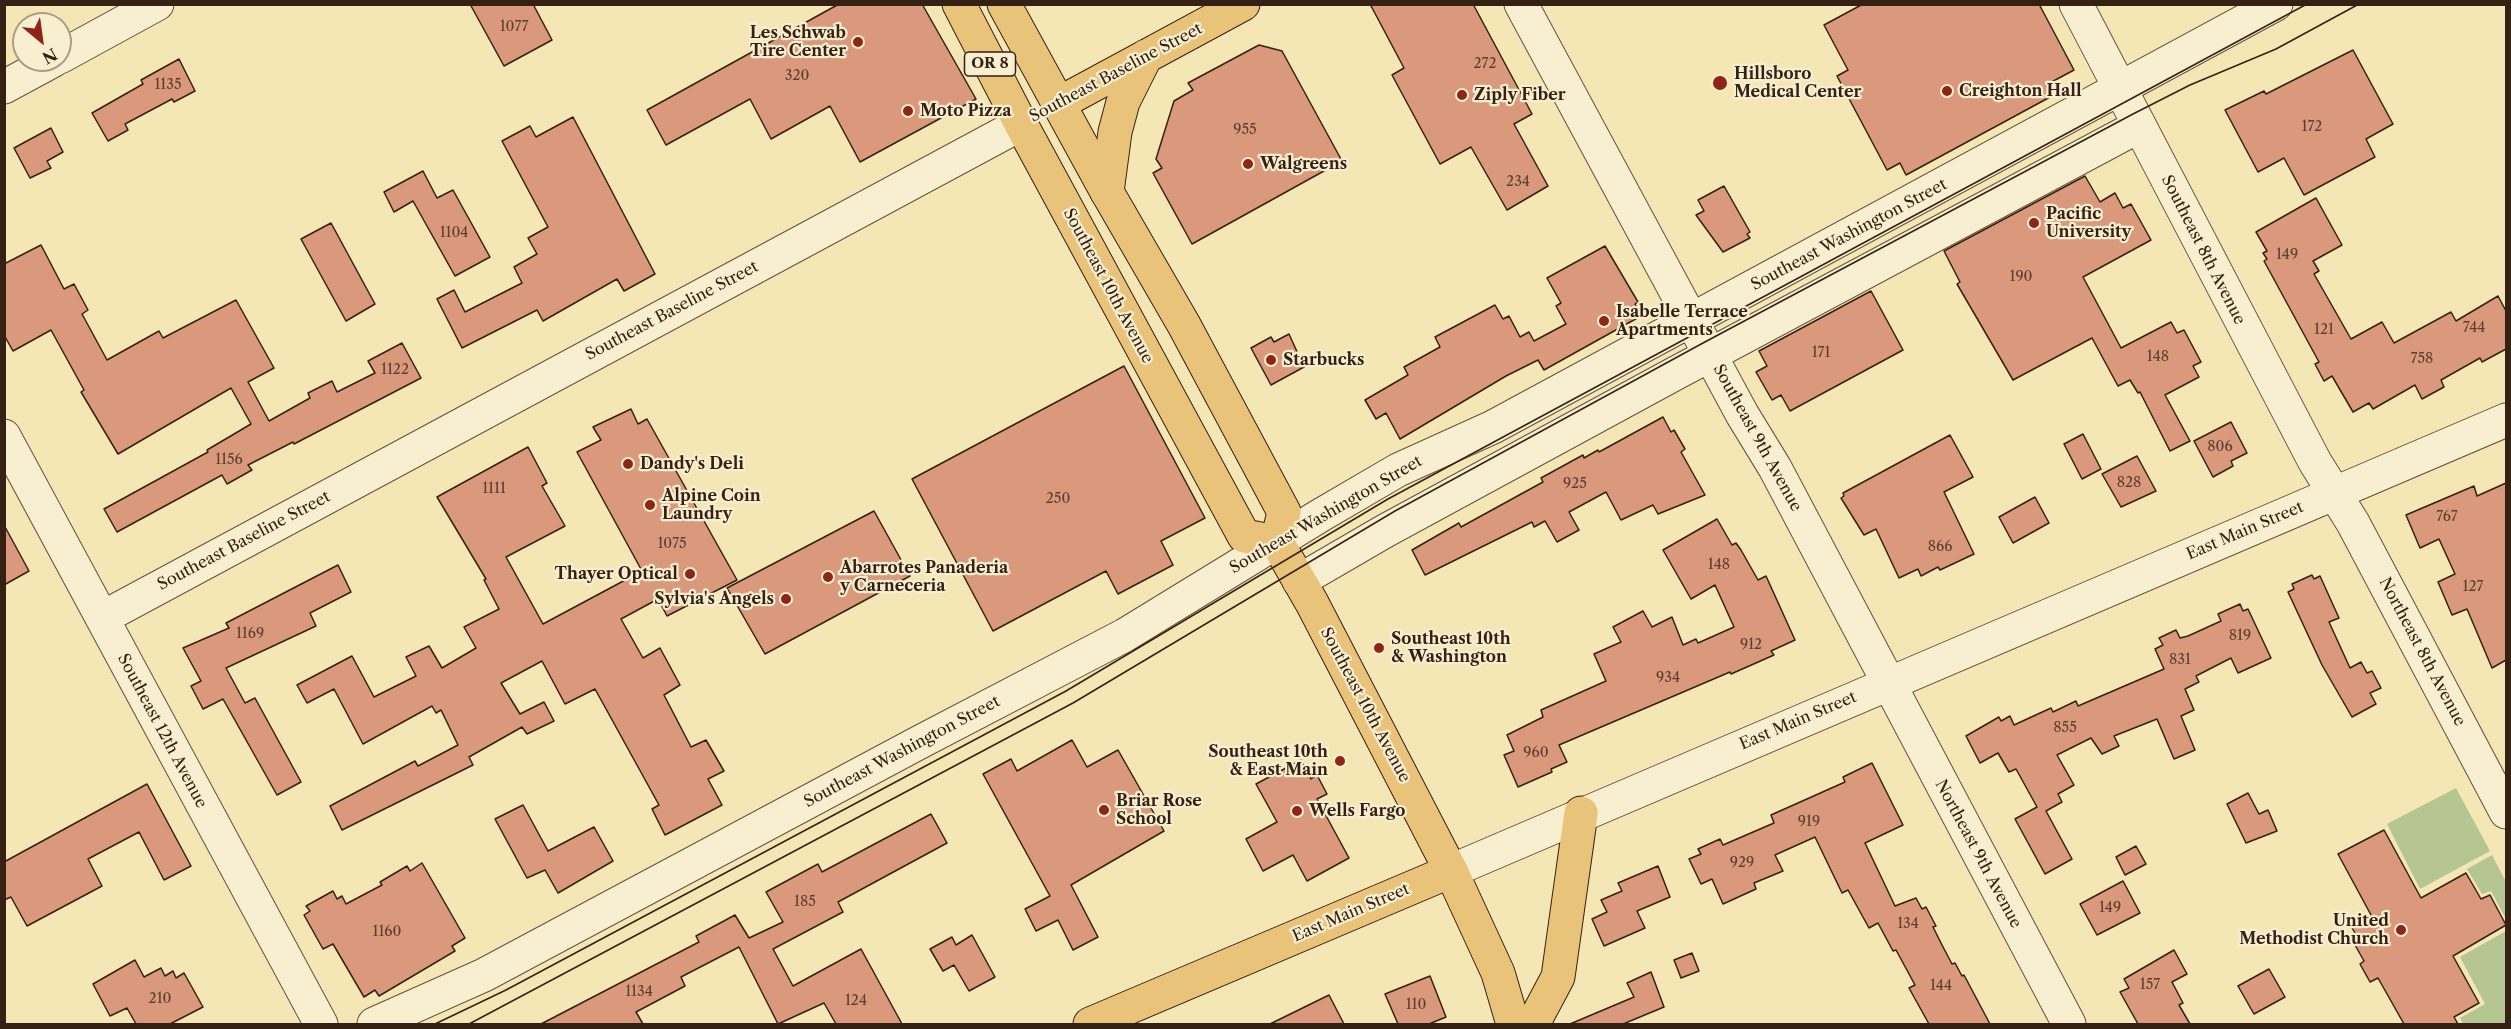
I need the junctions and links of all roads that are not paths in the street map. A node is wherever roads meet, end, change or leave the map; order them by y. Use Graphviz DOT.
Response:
graph roads {
  1 [pos="157,4"];
  2 [pos="960,4"];
  3 [pos="1004,4"];
  4 [pos="1243,4"];
  5 [pos="1521,4"];
  6 [pos="2076,4"];
  7 [pos="2276,4"];
  8 [pos="72,50"];
  9 [pos="1146,56"];
  10 [pos="32,72"];
  11 [pos="4,87"];
  12 [pos="2120,89"];
  13 [pos="1058,104"];
  14 [pos="1021,124"];
  15 [pos="2139,126"];
  16 [pos="1107,192"];
  17 [pos="1691,321"];
  18 [pos="1710,355"];
  19 [pos="2506,420"];
  20 [pos="4,436"];
  21 [pos="2334,493"];
  22 [pos="1277,542"];
  23 [pos="1299,581"];
  24 [pos="102,618"];
  25 [pos="1888,683"];
  26 [pos="2506,812"];
  27 [pos="1581,813"];
  28 [pos="1450,871"];
  29 [pos="321,1024"];
  30 [pos="374,1024"];
  31 [pos="1090,1024"];
  32 [pos="1513,1024"];
  33 [pos="1533,1024"];
  34 [pos="2069,1024"];
  1 -- 8 [label="street"];
  2 -- 14 [label="main road, Southeast 10th Avenue / OR 8"];
  3 -- 13 [label="main road, OR 8"];
  4 -- 9 [label="main road, Southeast Baseline Street"];
  5 -- 17 [label="street, Southeast 9th Avenue"];
  6 -- 12 [label="street, Southeast 8th Avenue"];
  7 -- 12 [label="street, Southeast Washington Street"];
  9 -- 13 [label="main road, Southeast Baseline Street"];
  9 -- 16 [label="main road"];
  10 -- 11 [label="street"];
  12 -- 15 [label="street, Southeast 8th Avenue"];
  12 -- 17 [label="street, Southeast Washington Street"];
  13 -- 14 [label="main road, Southeast Baseline Street"];
  13 -- 16 [label="main road"];
  14 -- 22 [label="main road, Southeast 10th Avenue"];
  14 -- 24 [label="street, Southeast Baseline Street"];
  15 -- 18 [label="street"];
  15 -- 21 [label="street, Southeast 8th Avenue"];
  16 -- 22 [label="main road"];
  17 -- 18 [label="street, Southeast 9th Avenue"];
  17 -- 22 [label="street, Southeast Washington Street"];
  18 -- 23 [label="street"];
  18 -- 25 [label="street, Southeast 9th Avenue"];
  19 -- 21 [label="street, East Main Street"];
  20 -- 24 [label="street, Southeast 12th Avenue"];
  21 -- 25 [label="street, East Main Street"];
  21 -- 26 [label="street, Northeast 8th Avenue"];
  22 -- 23 [label="main road, Southeast 10th Avenue"];
  22 -- 30 [label="street, Southeast Washington Street"];
  23 -- 28 [label="main road, Southeast 10th Avenue"];
  24 -- 29 [label="street, Southeast 12th Avenue"];
  25 -- 27 [label="street, East Main Street"];
  25 -- 34 [label="street, Northeast 9th Avenue"];
  27 -- 28 [label="street, East Main Street"];
  27 -- 33 [label="main road"];
  28 -- 31 [label="main road, East Main Street"];
  28 -- 32 [label="main road, Southeast 10th Avenue"];
}
